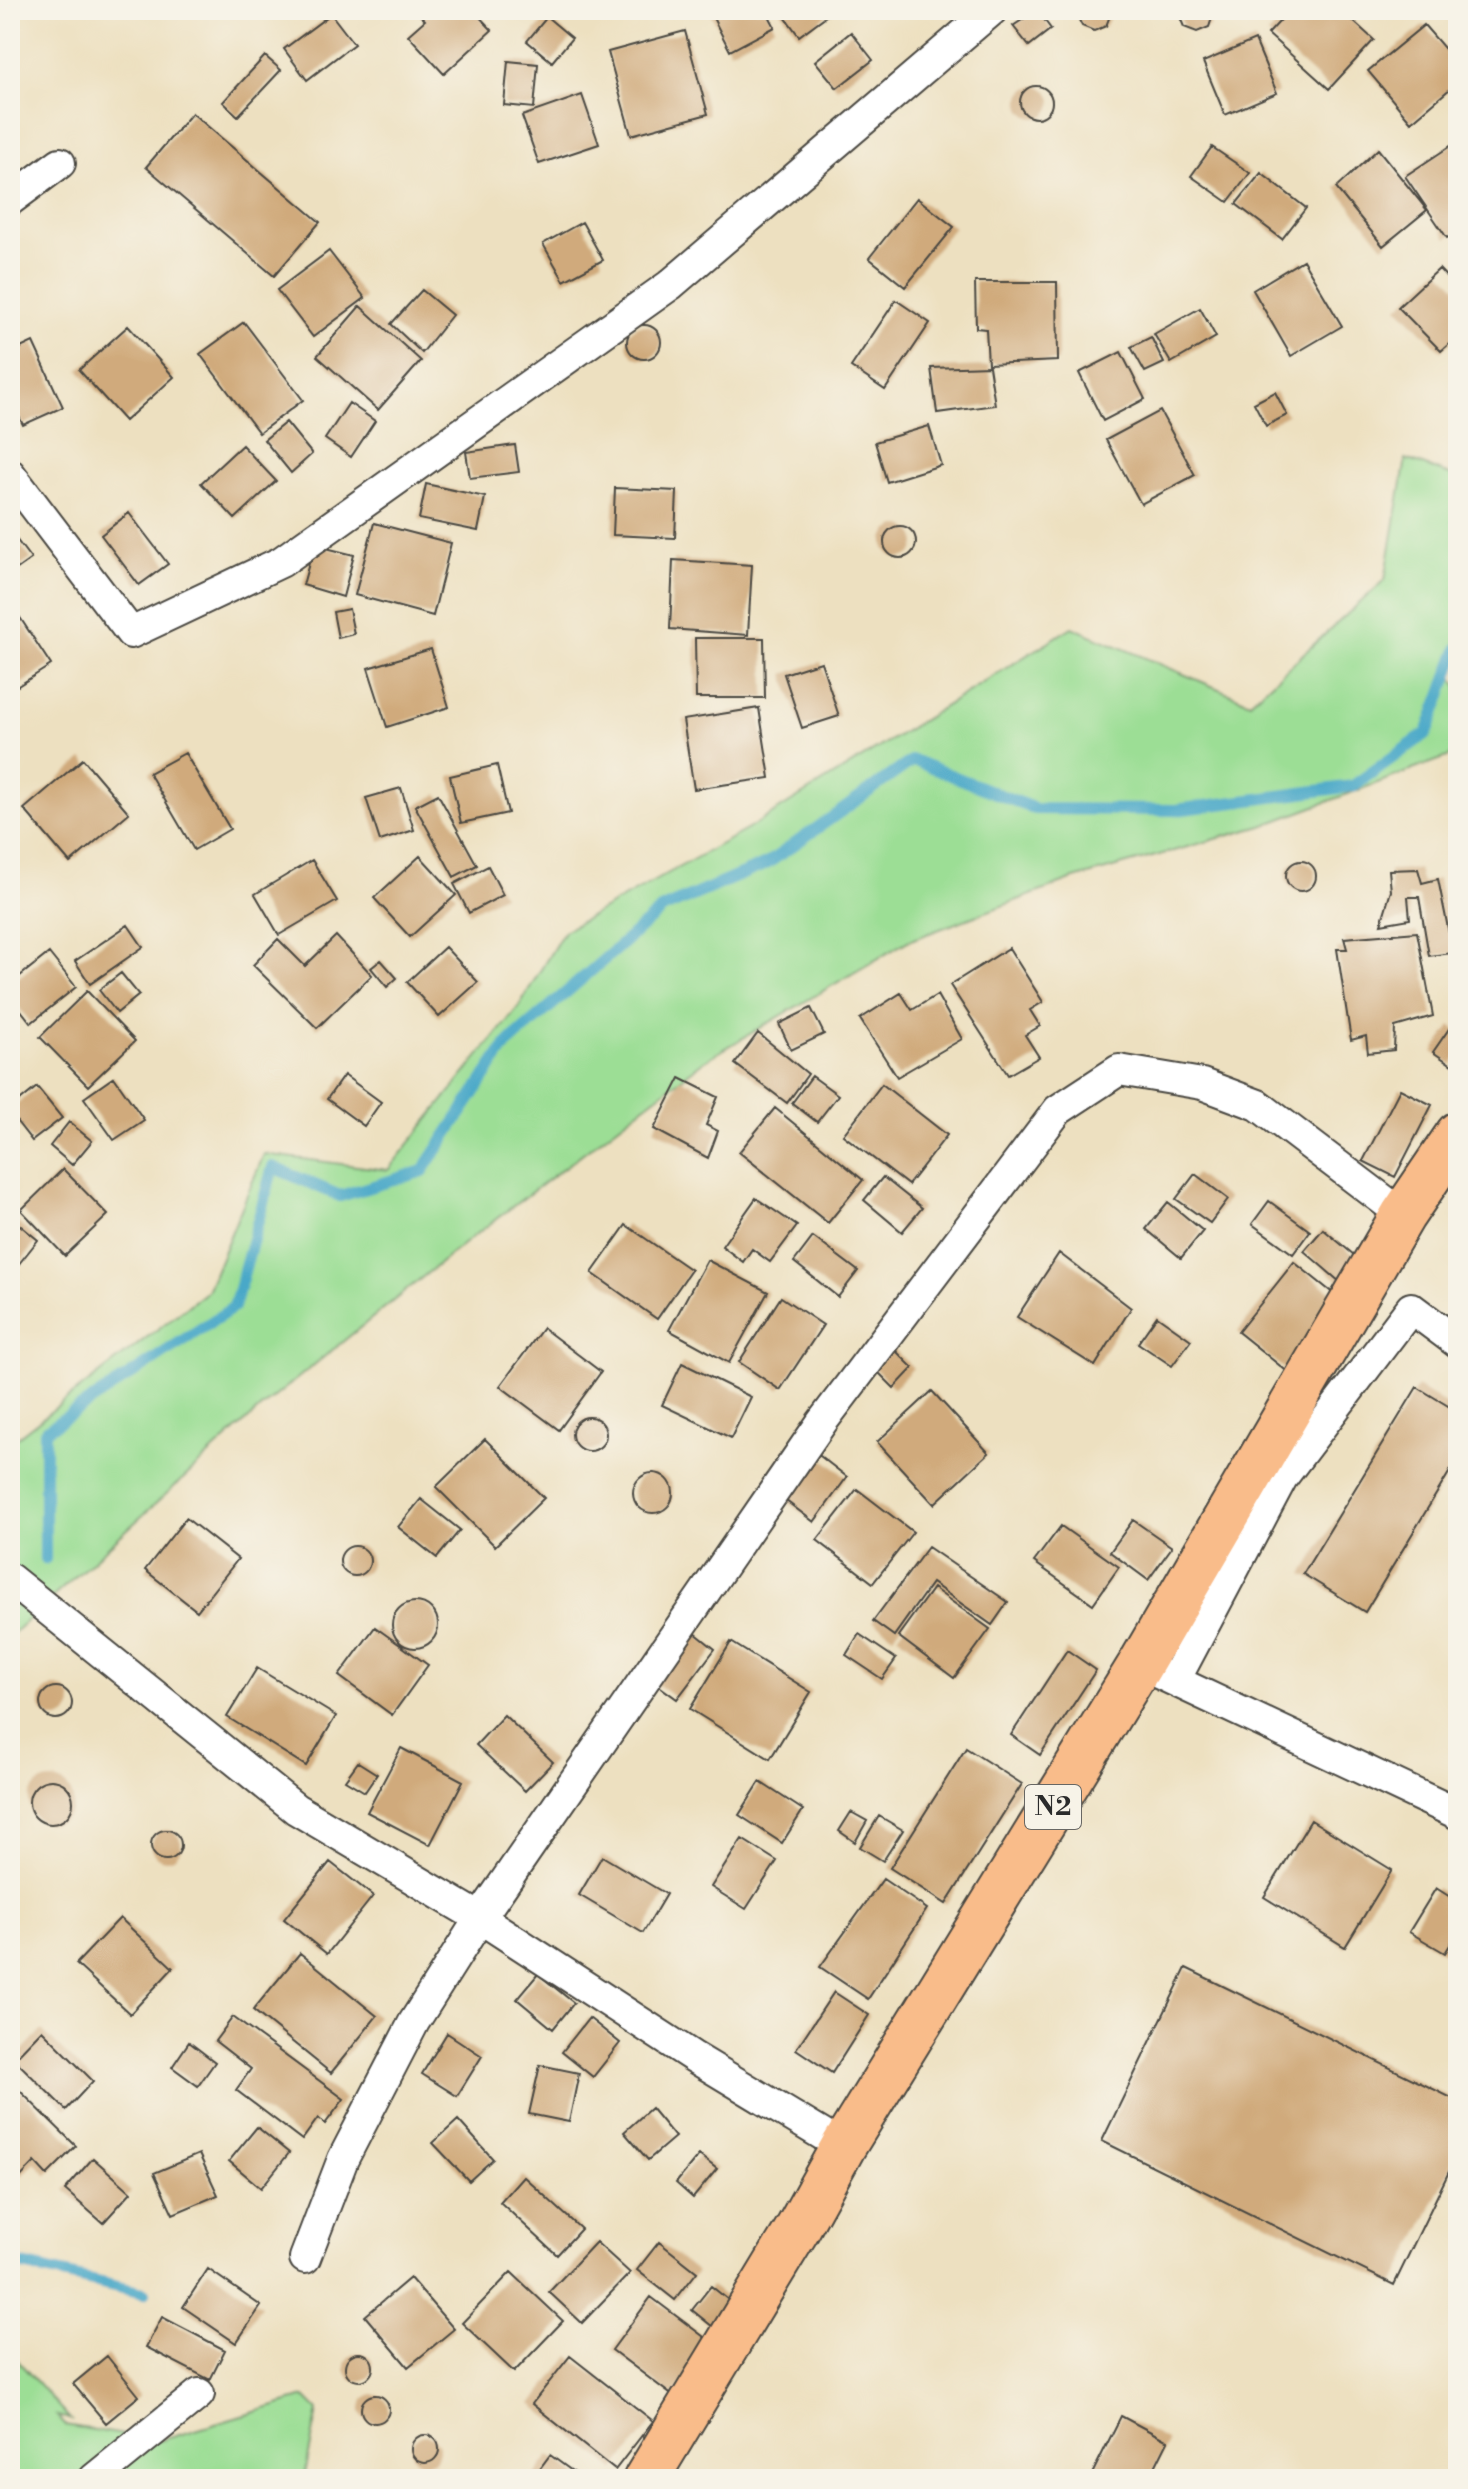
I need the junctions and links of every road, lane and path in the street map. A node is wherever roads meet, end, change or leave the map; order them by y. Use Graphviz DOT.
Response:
graph roads {
  1 [pos="992,10"];
  2 [pos="60,163"];
  3 [pos="10,200"];
  4 [pos="10,474"];
  5 [pos="1458,1134"];
  6 [pos="1403,1215"];
  7 [pos="1458,1343"];
  8 [pos="10,1579"];
  9 [pos="1157,1673"];
  10 [pos="1458,1814"];
  11 [pos="480,1918"];
  12 [pos="843,2147"];
  13 [pos="305,2258"];
  14 [pos="199,2394"];
  15 [pos="94,2479"];
  16 [pos="646,2479"];
  1 -- 4 [label="street"];
  2 -- 3 [label="street"];
  5 -- 6 [label="highway, N2"];
  6 -- 9 [label="highway, N2"];
  6 -- 11 [label="street"];
  7 -- 9 [label="street"];
  8 -- 11 [label="street"];
  9 -- 10 [label="street"];
  9 -- 12 [label="highway, N2"];
  11 -- 12 [label="street"];
  11 -- 13 [label="street"];
  12 -- 16 [label="highway, N2"];
  14 -- 15 [label="street"];
}
